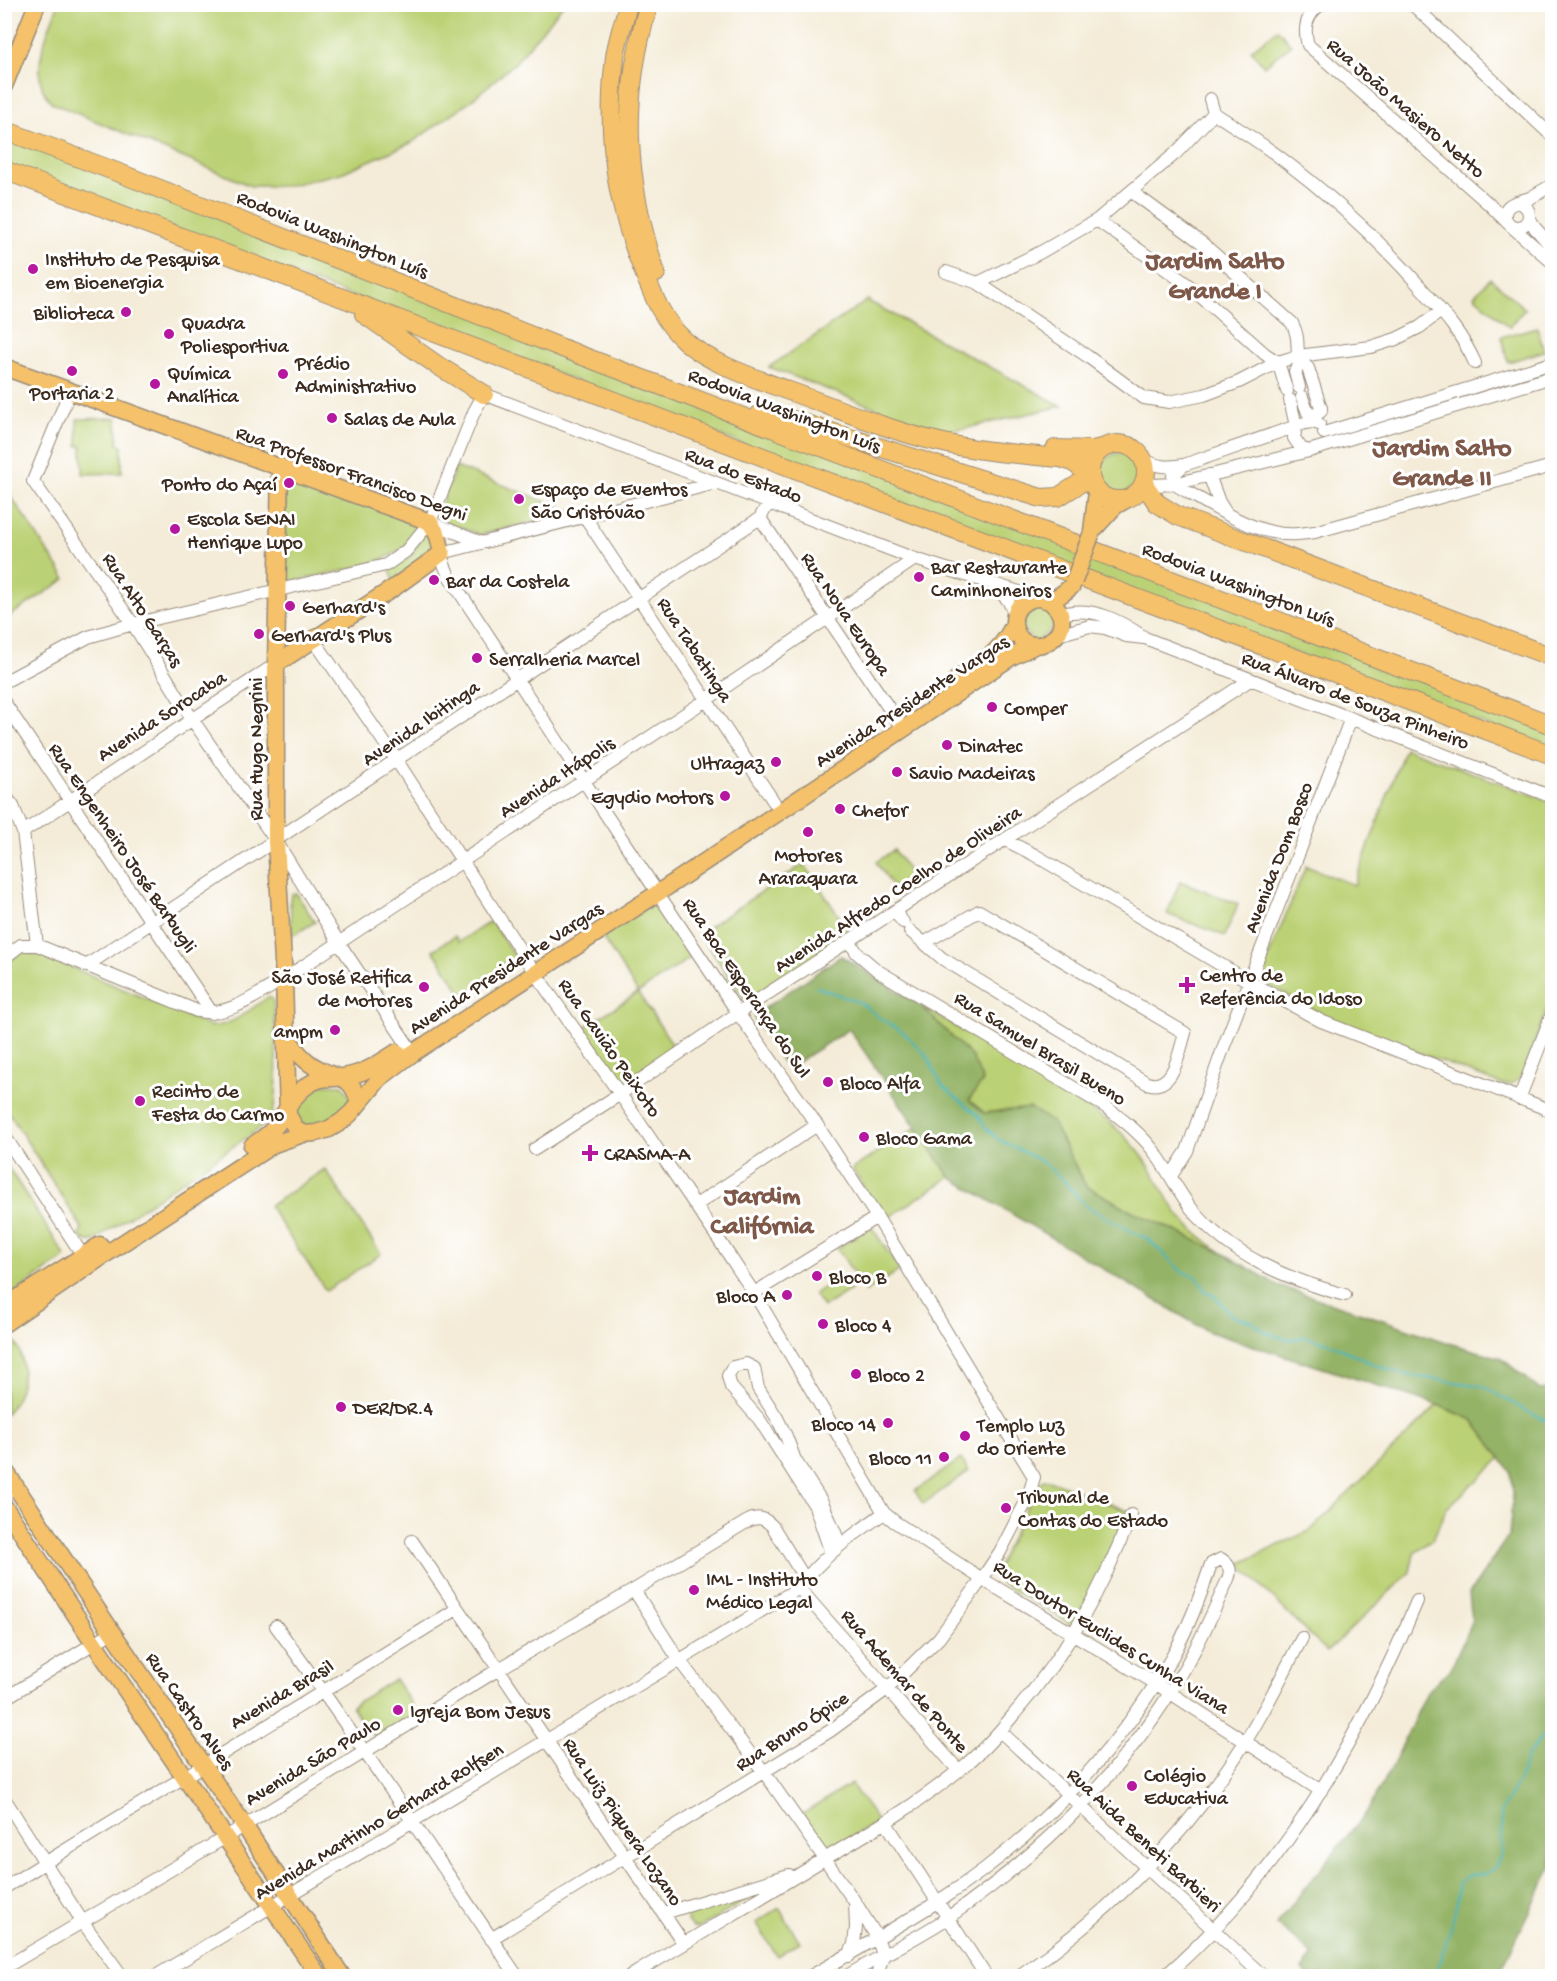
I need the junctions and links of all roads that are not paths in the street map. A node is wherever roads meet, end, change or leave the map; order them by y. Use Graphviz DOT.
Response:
graph roads {
  1 [pos="37,4"];
  2 [pos="628,4"];
  3 [pos="649,4"];
  4 [pos="1322,4"];
  5 [pos="1412,4"];
  6 [pos="4,86"];
  7 [pos="1210,99"];
  8 [pos="1214,113"];
  9 [pos="4,129"];
  10 [pos="1552,136"];
  11 [pos="4,170"];
  12 [pos="1552,184"];
  13 [pos="1132,192"];
  14 [pos="1537,194"];
  15 [pos="1512,204"];
  16 [pos="1490,205"];
  17 [pos="1529,215"];
  18 [pos="1097,220"];
  19 [pos="1508,224"];
  20 [pos="1552,247"];
  21 [pos="1552,262"];
  22 [pos="267,269"];
  23 [pos="946,272"];
  24 [pos="978,283"];
  25 [pos="1441,311"];
  26 [pos="1299,360"];
  27 [pos="1278,362"];
  28 [pos="1475,363"];
  29 [pos="1552,363"];
  30 [pos="4,367"];
  31 [pos="1552,377"];
  32 [pos="70,391"];
  33 [pos="1451,393"];
  34 [pos="484,394"];
  35 [pos="1294,394"];
  36 [pos="1455,407"];
  37 [pos="724,410"];
  38 [pos="1320,424"];
  39 [pos="1296,426"];
  40 [pos="1110,446"];
  41 [pos="1326,446"];
  42 [pos="1309,451"];
  43 [pos="1143,459"];
  44 [pos="1184,465"];
  45 [pos="280,466"];
  46 [pos="1552,466"];
  47 [pos="1209,475"];
  48 [pos="1093,481"];
  49 [pos="1144,482"];
  50 [pos="716,483"];
  51 [pos="1174,484"];
  52 [pos="1128,498"];
  53 [pos="768,504"];
  54 [pos="1227,514"];
  55 [pos="585,517"];
  56 [pos="760,518"];
  57 [pos="430,522"];
  58 [pos="1092,532"];
  59 [pos="482,543"];
  60 [pos="442,553"];
  61 [pos="915,559"];
  62 [pos="992,584"];
  63 [pos="278,589"];
  64 [pos="640,599"];
  65 [pos="1052,606"];
  66 [pos="827,619"];
  67 [pos="1015,619"];
  68 [pos="134,624"];
  69 [pos="1057,635"];
  70 [pos="1145,638"];
  71 [pos="314,640"];
  72 [pos="276,644"];
  73 [pos="1036,645"];
  74 [pos="292,654"];
  75 [pos="1552,657"];
  76 [pos="276,664"];
  77 [pos="1250,680"];
  78 [pos="518,681"];
  79 [pos="4,682"];
  80 [pos="706,700"];
  81 [pos="4,702"];
  82 [pos="1351,718"];
  83 [pos="192,720"];
  84 [pos="900,724"];
  85 [pos="1552,725"];
  86 [pos="1552,755"];
  87 [pos="397,761"];
  88 [pos="584,782"];
  89 [pos="4,794"];
  90 [pos="1552,797"];
  91 [pos="70,800"];
  92 [pos="774,802"];
  93 [pos="23,832"];
  94 [pos="1005,840"];
  95 [pos="276,841"];
  96 [pos="461,861"];
  97 [pos="655,888"];
  98 [pos="895,912"];
  99 [pos="151,923"];
  100 [pos="850,942"];
  101 [pos="339,943"];
  102 [pos="924,943"];
  103 [pos="37,945"];
  104 [pos="4,958"];
  105 [pos="86,966"];
  106 [pos="532,968"];
  107 [pos="284,979"];
  108 [pos="1250,982"];
  109 [pos="212,1013"];
  110 [pos="738,1013"];
  111 [pos="1552,1014"];
  112 [pos="284,1032"];
  113 [pos="1548,1039"];
  114 [pos="410,1049"];
  115 [pos="342,1078"];
  116 [pos="621,1094"];
  117 [pos="1519,1099"];
  118 [pos="359,1102"];
  119 [pos="287,1106"];
  120 [pos="1552,1111"];
  121 [pos="817,1125"];
  122 [pos="303,1134"];
  123 [pos="4,1135"];
  124 [pos="535,1149"];
  125 [pos="1171,1176"];
  126 [pos="696,1204"];
  127 [pos="877,1217"];
  128 [pos="83,1256"];
  129 [pos="754,1293"];
  130 [pos="1345,1295"];
  131 [pos="4,1307"];
  132 [pos="4,1324"];
  133 [pos="792,1462"];
  134 [pos="4,1469"];
  135 [pos="1034,1477"];
  136 [pos="10,1491"];
  137 [pos="4,1506"];
  138 [pos="884,1513"];
  139 [pos="1131,1515"];
  140 [pos="412,1541"];
  141 [pos="836,1549"];
  142 [pos="982,1579"];
  143 [pos="802,1583"];
  144 [pos="634,1590"];
  145 [pos="1417,1601"];
  146 [pos="457,1609"];
  147 [pos="276,1626"];
  148 [pos="112,1632"];
  149 [pos="1074,1635"];
  150 [pos="1302,1638"];
  151 [pos="94,1643"];
  152 [pos="679,1660"];
  153 [pos="499,1669"];
  154 [pos="1155,1683"];
  155 [pos="887,1689"];
  156 [pos="323,1691"];
  157 [pos="1169,1692"];
  158 [pos="4,1699"];
  159 [pos="1000,1731"];
  160 [pos="547,1741"];
  161 [pos="1246,1741"];
  162 [pos="365,1751"];
  163 [pos="204,1764"];
  164 [pos="959,1770"];
  165 [pos="764,1772"];
  166 [pos="185,1776"];
  167 [pos="1321,1791"];
  168 [pos="1069,1794"];
  169 [pos="4,1798"];
  170 [pos="1082,1806"];
  171 [pos="412,1820"];
  172 [pos="886,1823"];
  173 [pos="244,1825"];
  174 [pos="226,1837"];
  175 [pos="624,1856"];
  176 [pos="825,1859"];
  177 [pos="46,1864"];
  178 [pos="1146,1868"];
  179 [pos="806,1871"];
  180 [pos="4,1888"];
  181 [pos="290,1895"];
  182 [pos="855,1902"];
  183 [pos="938,1902"];
  184 [pos="273,1907"];
  185 [pos="664,1913"];
  186 [pos="947,1918"];
  187 [pos="82,1921"];
  188 [pos="1214,1930"];
  189 [pos="877,1938"];
  190 [pos="491,1939"];
  191 [pos="684,1944"];
  192 [pos="848,1955"];
  193 [pos="882,1955"];
  194 [pos="4,1968"];
  195 [pos="853,1975"];
  196 [pos="122,1977"];
  197 [pos="156,1977"];
  198 [pos="319,1977"];
  199 [pos="342,1977"];
  200 [pos="517,1977"];
  201 [pos="631,1977"];
  202 [pos="811,1977"];
  203 [pos="877,1977"];
  204 [pos="986,1977"];
  205 [pos="1019,1977"];
  206 [pos="1165,1977"];
  207 [pos="1263,1977"];
  1 -- 6 [label="main road"];
  2 -- 48 [label="highway"];
  3 -- 40 [label="highway"];
  4 -- 16 [label="street, Rua João Masiero Netto"];
  5 -- 10 [label="street"];
  7 -- 8 [label="street"];
  8 -- 13 [label="street"];
  8 -- 25 [label="street"];
  9 -- 37 [label="highway, Rodovia Washington Luís"];
  11 -- 22 [label="highway"];
  12 -- 14 [label="street"];
  13 -- 18 [label="street"];
  13 -- 26 [label="street"];
  14 -- 15 [label="street"];
  14 -- 17 [label="street"];
  15 -- 16 [label="street, Rua João Masiero Netto"];
  15 -- 17 [label="street"];
  15 -- 19 [label="street"];
  16 -- 19 [label="street, Rua João Masiero Netto"];
  17 -- 19 [label="street"];
  17 -- 20 [label="street"];
  18 -- 24 [label="street"];
  18 -- 27 [label="street"];
  19 -- 21 [label="street, Rua João Masiero Netto"];
  22 -- 34 [label="highway"];
  22 -- 86 [label="highway"];
  23 -- 24 [label="street"];
  24 -- 27 [label="street"];
  25 -- 26 [label="street"];
  25 -- 28 [label="street"];
  26 -- 27 [label="street"];
  26 -- 35 [label="street"];
  26 -- 38 [label="street"];
  27 -- 35 [label="street"];
  29 -- 33 [label="street"];
  30 -- 32 [label="main road, Rua Professor Francisco Degni"];
  31 -- 36 [label="street"];
  32 -- 45 [label="main road, Rua Professor Francisco Degni"];
  32 -- 68 [label="street, Rua Alto Garças"];
  33 -- 36 [label="street"];
  33 -- 38 [label="street"];
  34 -- 50 [label="street, Rua do Estado"];
  34 -- 57 [label="street"];
  35 -- 38 [label="street"];
  35 -- 39 [label="street"];
  36 -- 41 [label="street"];
  37 -- 48 [label="highway"];
  37 -- 85 [label="highway, Rodovia Washington Luís"];
  38 -- 39 [label="street"];
  38 -- 41 [label="street"];
  39 -- 42 [label="street"];
  39 -- 44 [label="street"];
  40 -- 43 [label="highway"];
  40 -- 48 [label="highway"];
  41 -- 42 [label="street"];
  42 -- 47 [label="street"];
  43 -- 44 [label="street"];
  43 -- 49 [label="highway"];
  44 -- 51 [label="street"];
  45 -- 57 [label="main road, Rua Professor Francisco Degni"];
  45 -- 63 [label="main road, Rua Hugo Negrini"];
  46 -- 54 [label="street"];
  47 -- 51 [label="street"];
  47 -- 54 [label="street"];
  48 -- 52 [label="highway"];
  48 -- 58 [label="main road"];
  49 -- 51 [label="street"];
  49 -- 52 [label="highway"];
  49 -- 75 [label="highway"];
  50 -- 53 [label="street, Rua do Estado"];
  50 -- 55 [label="street"];
  51 -- 54 [label="street"];
  52 -- 58 [label="main road"];
  53 -- 56 [label="street, Avenida Ibitinga"];
  53 -- 61 [label="street, Rua do Estado"];
  55 -- 59 [label="street"];
  55 -- 64 [label="street, Rua Tabatinga"];
  56 -- 64 [label="street, Avenida Ibitinga"];
  56 -- 66 [label="street, Rua Nova Europa"];
  57 -- 59 [label="street, Rua Professor Francisco Degni"];
  57 -- 60 [label="main road, Rua Boa Esperança do Sul"];
  57 -- 63 [label="street"];
  58 -- 65 [label="main road, bridge"];
  59 -- 60 [label="street"];
  60 -- 71 [label="main road, Avenida Sorocaba"];
  60 -- 78 [label="street, Rua Boa Esperança do Sul"];
  61 -- 62 [label="street, Rua do Estado"];
  61 -- 66 [label="street, Avenida Itápolis"];
  62 -- 65 [label="street, Rua do Estado"];
  62 -- 67 [label="street"];
  63 -- 68 [label="street"];
  63 -- 72 [label="main road, Rua Hugo Negrini"];
  64 -- 78 [label="street, Avenida Ibitinga"];
  64 -- 80 [label="street, Rua Tabatinga"];
  65 -- 67 [label="main road"];
  65 -- 69 [label="main road"];
  65 -- 70 [label="street, Rua Álvaro de Souza Pinheiro"];
  66 -- 80 [label="street, Avenida Itápolis"];
  66 -- 84 [label="street, Rua Nova Europa"];
  67 -- 73 [label="main road"];
  67 -- 84 [label="main road, Avenida Presidente Vargas"];
  68 -- 79 [label="street"];
  68 -- 83 [label="street, Rua Alto Garças"];
  69 -- 70 [label="street, Rua Álvaro de Souza Pinheiro"];
  69 -- 73 [label="main road"];
  70 -- 77 [label="street, Rua Álvaro de Souza Pinheiro"];
  71 -- 74 [label="main road, Avenida Sorocaba"];
  71 -- 87 [label="street, Rua Gavião Peixoto"];
  72 -- 74 [label="main road"];
  72 -- 76 [label="main road, Rua Hugo Negrini"];
  73 -- 84 [label="main road, Avenida Presidente Vargas"];
  74 -- 76 [label="main road, Avenida Sorocaba"];
  76 -- 83 [label="street, Avenida Sorocaba"];
  76 -- 95 [label="main road, Rua Hugo Negrini"];
  77 -- 82 [label="street, Rua Álvaro de Souza Pinheiro"];
  77 -- 94 [label="street, Avenida Alfredo Coelho de Oliveira"];
  78 -- 87 [label="street, Avenida Ibitinga"];
  78 -- 88 [label="street, Rua Boa Esperança do Sul"];
  80 -- 88 [label="street, Avenida Itápolis"];
  80 -- 92 [label="street, Rua Tabatinga"];
  81 -- 91 [label="street, Rua Engenheiro José Barbugli"];
  82 -- 90 [label="street, Rua Álvaro de Souza Pinheiro"];
  82 -- 108 [label="street, Avenida Dom Bosco"];
  83 -- 91 [label="street, Avenida Sorocaba"];
  83 -- 95 [label="street, Rua Alto Garças"];
  84 -- 92 [label="main road, Avenida Presidente Vargas"];
  84 -- 97 [label="main road, Avenida Presidente Vargas"];
  87 -- 95 [label="street, Avenida Ibitinga"];
  87 -- 96 [label="street, Rua Gavião Peixoto"];
  88 -- 96 [label="street, Avenida Itápolis"];
  88 -- 97 [label="street, Rua Boa Esperança do Sul"];
  89 -- 93 [label="street"];
  91 -- 93 [label="street, Avenida Sorocaba"];
  91 -- 99 [label="street, Rua Engenheiro José Barbugli"];
  92 -- 97 [label="main road, Avenida Presidente Vargas"];
  93 -- 103 [label="street"];
  94 -- 98 [label="street, Avenida Alfredo Coelho de Oliveira"];
  94 -- 108 [label="street"];
  95 -- 99 [label="street, Avenida Ibitinga"];
  95 -- 101 [label="street, Rua Alto Garças"];
  95 -- 107 [label="main road, Rua Hugo Negrini"];
  96 -- 101 [label="street, Avenida Itápolis"];
  96 -- 106 [label="street, Rua Gavião Peixoto"];
  97 -- 106 [label="main road, Avenida Presidente Vargas"];
  97 -- 110 [label="street, Rua Boa Esperança do Sul"];
  98 -- 100 [label="street, Avenida Alfredo Coelho de Oliveira"];
  98 -- 102 [label="street"];
  99 -- 105 [label="street, Avenida Ibitinga"];
  99 -- 109 [label="street, Rua Engenheiro José Barbugli"];
  100 -- 110 [label="street, Avenida Alfredo Coelho de Oliveira"];
  100 -- 125 [label="street, Rua Samuel Brasil Bueno"];
  101 -- 107 [label="street, Avenida Itápolis"];
  101 -- 114 [label="street, Rua Alto Garças"];
  102 -- 102 [label="street"];
  103 -- 104 [label="street"];
  103 -- 105 [label="street"];
  105 -- 109 [label="street"];
  106 -- 114 [label="main road, Avenida Presidente Vargas"];
  106 -- 116 [label="street, Rua Gavião Peixoto"];
  107 -- 109 [label="street, Avenida Itápolis"];
  107 -- 112 [label="main road, Rua Hugo Negrini"];
  108 -- 117 [label="street"];
  108 -- 125 [label="street, Avenida Dom Bosco"];
  110 -- 116 [label="street, Avenida Alfredo Coelho de Oliveira"];
  110 -- 121 [label="street, Rua Boa Esperança do Sul"];
  111 -- 113 [label="street"];
  112 -- 115 [label="main road"];
  112 -- 119 [label="main road, Rua Hugo Negrini"];
  113 -- 117 [label="street"];
  114 -- 115 [label="main road, Avenida Presidente Vargas"];
  114 -- 118 [label="main road, Avenida Presidente Vargas"];
  115 -- 118 [label="main road"];
  115 -- 119 [label="main road, Avenida Presidente Vargas"];
  116 -- 124 [label="street, Avenida Alfredo Coelho de Oliveira"];
  116 -- 126 [label="street, Rua Gavião Peixoto"];
  117 -- 120 [label="street"];
  118 -- 122 [label="main road, Avenida Presidente Vargas"];
  119 -- 122 [label="main road"];
  119 -- 128 [label="main road, Avenida Presidente Vargas"];
  121 -- 126 [label="street"];
  121 -- 127 [label="street, Rua Boa Esperança do Sul"];
  122 -- 132 [label="main road, Avenida Presidente Vargas"];
  123 -- 128 [label="street"];
  125 -- 130 [label="street, Rua Samuel Brasil Bueno"];
  126 -- 129 [label="street, Rua Gavião Peixoto"];
  127 -- 129 [label="street"];
  127 -- 135 [label="street, Rua Boa Esperança do Sul"];
  128 -- 131 [label="main road, Avenida Presidente Vargas"];
  129 -- 138 [label="street, Rua Gavião Peixoto"];
  133 -- 133 [label="street"];
  133 -- 141 [label="street"];
  134 -- 136 [label="main road, Rua Castro Alves"];
  135 -- 142 [label="street, Rua Bruno Ópice"];
  136 -- 148 [label="main road, Rua Castro Alves"];
  137 -- 151 [label="main road"];
  138 -- 141 [label="street, Avenida Martinho Gerhard Rolfsen"];
  138 -- 142 [label="street, Rua Doutor Euclides Cunha Viana"];
  139 -- 149 [label="street"];
  140 -- 146 [label="street, Rua Luiz Piquera Lozano"];
  141 -- 143 [label="street, Avenida Martinho Gerhard Rolfsen"];
  142 -- 149 [label="street, Rua Doutor Euclides Cunha Viana"];
  142 -- 155 [label="street, Rua Bruno Ópice"];
  143 -- 144 [label="street, Avenida São Paulo"];
  143 -- 152 [label="street, Avenida Martinho Gerhard Rolfsen"];
  143 -- 155 [label="street, Rua Ademar de Ponte"];
  144 -- 152 [label="street"];
  144 -- 153 [label="street, Avenida São Paulo"];
  145 -- 167 [label="street"];
  146 -- 153 [label="street, Rua Luiz Piquera Lozano"];
  146 -- 156 [label="street, Avenida Brasil"];
  147 -- 156 [label="street"];
  148 -- 151 [label="street"];
  148 -- 163 [label="main road, Rua Castro Alves"];
  149 -- 154 [label="street, Rua Doutor Euclides Cunha Viana"];
  149 -- 159 [label="street"];
  150 -- 161 [label="street"];
  151 -- 158 [label="street"];
  151 -- 166 [label="main road"];
  152 -- 160 [label="street, Avenida Martinho Gerhard Rolfsen"];
  152 -- 165 [label="street"];
  153 -- 160 [label="street, Rua Luiz Piquera Lozano"];
  153 -- 162 [label="street, Avenida São Paulo"];
  154 -- 157 [label="street, Rua Doutor Euclides Cunha Viana"];
  154 -- 157 [label="street"];
  154 -- 168 [label="street"];
  155 -- 164 [label="street, Rua Ademar de Ponte"];
  155 -- 165 [label="street, Rua Bruno Ópice"];
  156 -- 162 [label="street"];
  156 -- 163 [label="street, Avenida Brasil"];
  157 -- 161 [label="street, Rua Doutor Euclides Cunha Viana"];
  157 -- 170 [label="street"];
  159 -- 164 [label="street"];
  159 -- 168 [label="street, Rua Aida Beneti Barbieri"];
  160 -- 171 [label="street, Avenida Martinho Gerhard Rolfsen"];
  160 -- 175 [label="street, Rua Luiz Piquera Lozano"];
  161 -- 167 [label="street, Rua Doutor Euclides Cunha Viana"];
  161 -- 178 [label="street"];
  162 -- 171 [label="street"];
  162 -- 173 [label="street, Avenida São Paulo"];
  163 -- 166 [label="street, Avenida Brasil"];
  163 -- 173 [label="main road, Rua Castro Alves"];
  164 -- 172 [label="street"];
  165 -- 175 [label="street, Rua Bruno Ópice"];
  165 -- 176 [label="street"];
  166 -- 174 [label="main road"];
  166 -- 177 [label="street, Avenida Brasil"];
  167 -- 188 [label="street"];
  168 -- 170 [label="street, Rua Aida Beneti Barbieri"];
  168 -- 183 [label="street"];
  169 -- 177 [label="street"];
  170 -- 178 [label="street, Rua Aida Beneti Barbieri"];
  170 -- 186 [label="street"];
  171 -- 181 [label="street, Avenida Martinho Gerhard Rolfsen"];
  171 -- 190 [label="street"];
  172 -- 176 [label="street"];
  172 -- 183 [label="street"];
  173 -- 174 [label="street, Avenida São Paulo"];
  173 -- 181 [label="main road, Rua Castro Alves"];
  174 -- 184 [label="main road"];
  174 -- 187 [label="street, Avenida São Paulo"];
  175 -- 185 [label="street, Rua Luiz Piquera Lozano"];
  175 -- 190 [label="street, Rua Bruno Ópice"];
  176 -- 179 [label="street"];
  176 -- 182 [label="street"];
  177 -- 180 [label="street, Avenida Brasil"];
  177 -- 187 [label="street"];
  178 -- 188 [label="street, Rua Aida Beneti Barbieri"];
  178 -- 205 [label="street"];
  179 -- 185 [label="street"];
  179 -- 191 [label="street"];
  181 -- 184 [label="street, Avenida Martinho Gerhard Rolfsen"];
  181 -- 199 [label="main road, Rua Castro Alves"];
  182 -- 189 [label="street"];
  182 -- 192 [label="street"];
  183 -- 186 [label="street"];
  183 -- 189 [label="street"];
  184 -- 197 [label="street, Avenida Martinho Gerhard Rolfsen"];
  184 -- 198 [label="main road"];
  185 -- 191 [label="street, Rua Luiz Piquera Lozano"];
  186 -- 193 [label="street"];
  186 -- 204 [label="street"];
  187 -- 194 [label="street, Avenida São Paulo"];
  187 -- 196 [label="street"];
  188 -- 206 [label="street"];
  188 -- 207 [label="street, Rua Aida Beneti Barbieri"];
  189 -- 192 [label="street"];
  189 -- 193 [label="street"];
  190 -- 200 [label="street"];
  191 -- 201 [label="street"];
  192 -- 195 [label="street"];
  192 -- 202 [label="street"];
  193 -- 195 [label="street"];
  193 -- 203 [label="street"];
}
